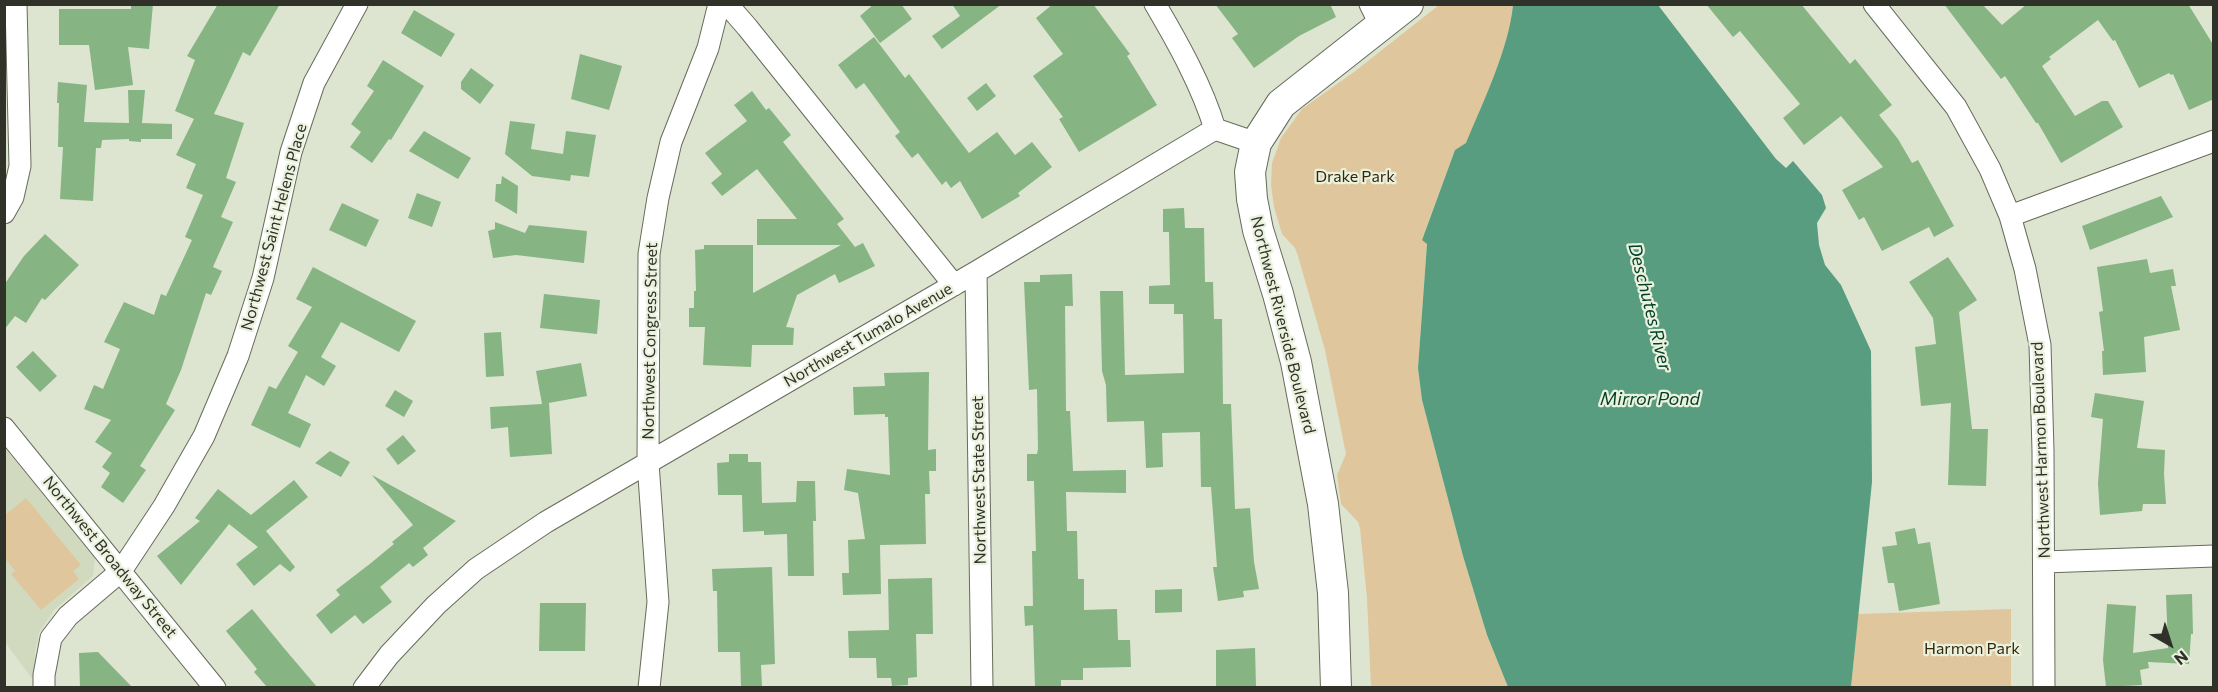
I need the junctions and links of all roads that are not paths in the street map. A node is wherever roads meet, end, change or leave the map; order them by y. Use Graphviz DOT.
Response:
graph roads {
  1 [pos="16,4"];
  2 [pos="719,4"];
  3 [pos="727,4"];
  4 [pos="1155,4"];
  5 [pos="1408,4"];
  6 [pos="1876,5"];
  7 [pos="352,8"];
  8 [pos="1376,16"];
  9 [pos="1215,129"];
  10 [pos="2214,141"];
  11 [pos="1256,142"];
  12 [pos="4,213"];
  13 [pos="2010,216"];
  14 [pos="976,272"];
  15 [pos="954,285"];
  16 [pos="4,428"];
  17 [pos="648,463"];
  18 [pos="2214,556"];
  19 [pos="2044,561"];
  20 [pos="121,571"];
  21 [pos="44,687"];
  22 [pos="215,687"];
  23 [pos="364,687"];
  24 [pos="649,687"];
  25 [pos="982,687"];
  26 [pos="1336,687"];
  27 [pos="2044,687"];
  1 -- 12 [label="street"];
  2 -- 17 [label="street, Northwest Congress Street"];
  3 -- 15 [label="street"];
  4 -- 9 [label="street"];
  5 -- 8 [label="street"];
  6 -- 13 [label="street, Northwest Harmon Boulevard"];
  7 -- 20 [label="street, Northwest Saint Helens Place"];
  8 -- 11 [label="street"];
  9 -- 11 [label="street"];
  9 -- 14 [label="street, Northwest Tumalo Avenue"];
  10 -- 13 [label="street"];
  11 -- 26 [label="street, Northwest Riverside Boulevard"];
  13 -- 19 [label="street, Northwest Harmon Boulevard"];
  14 -- 15 [label="street, Northwest Tumalo Avenue"];
  14 -- 25 [label="street, Northwest State Street"];
  15 -- 17 [label="street, Northwest Tumalo Avenue"];
  16 -- 20 [label="street, Northwest Broadway Street"];
  17 -- 23 [label="street, Northwest Tumalo Avenue"];
  17 -- 24 [label="street, Northwest Congress Street"];
  18 -- 19 [label="street"];
  19 -- 27 [label="street, Northwest Harmon Boulevard"];
  20 -- 21 [label="street, Northwest Saint Helens Place"];
  20 -- 22 [label="street, Northwest Broadway Street"];
}
